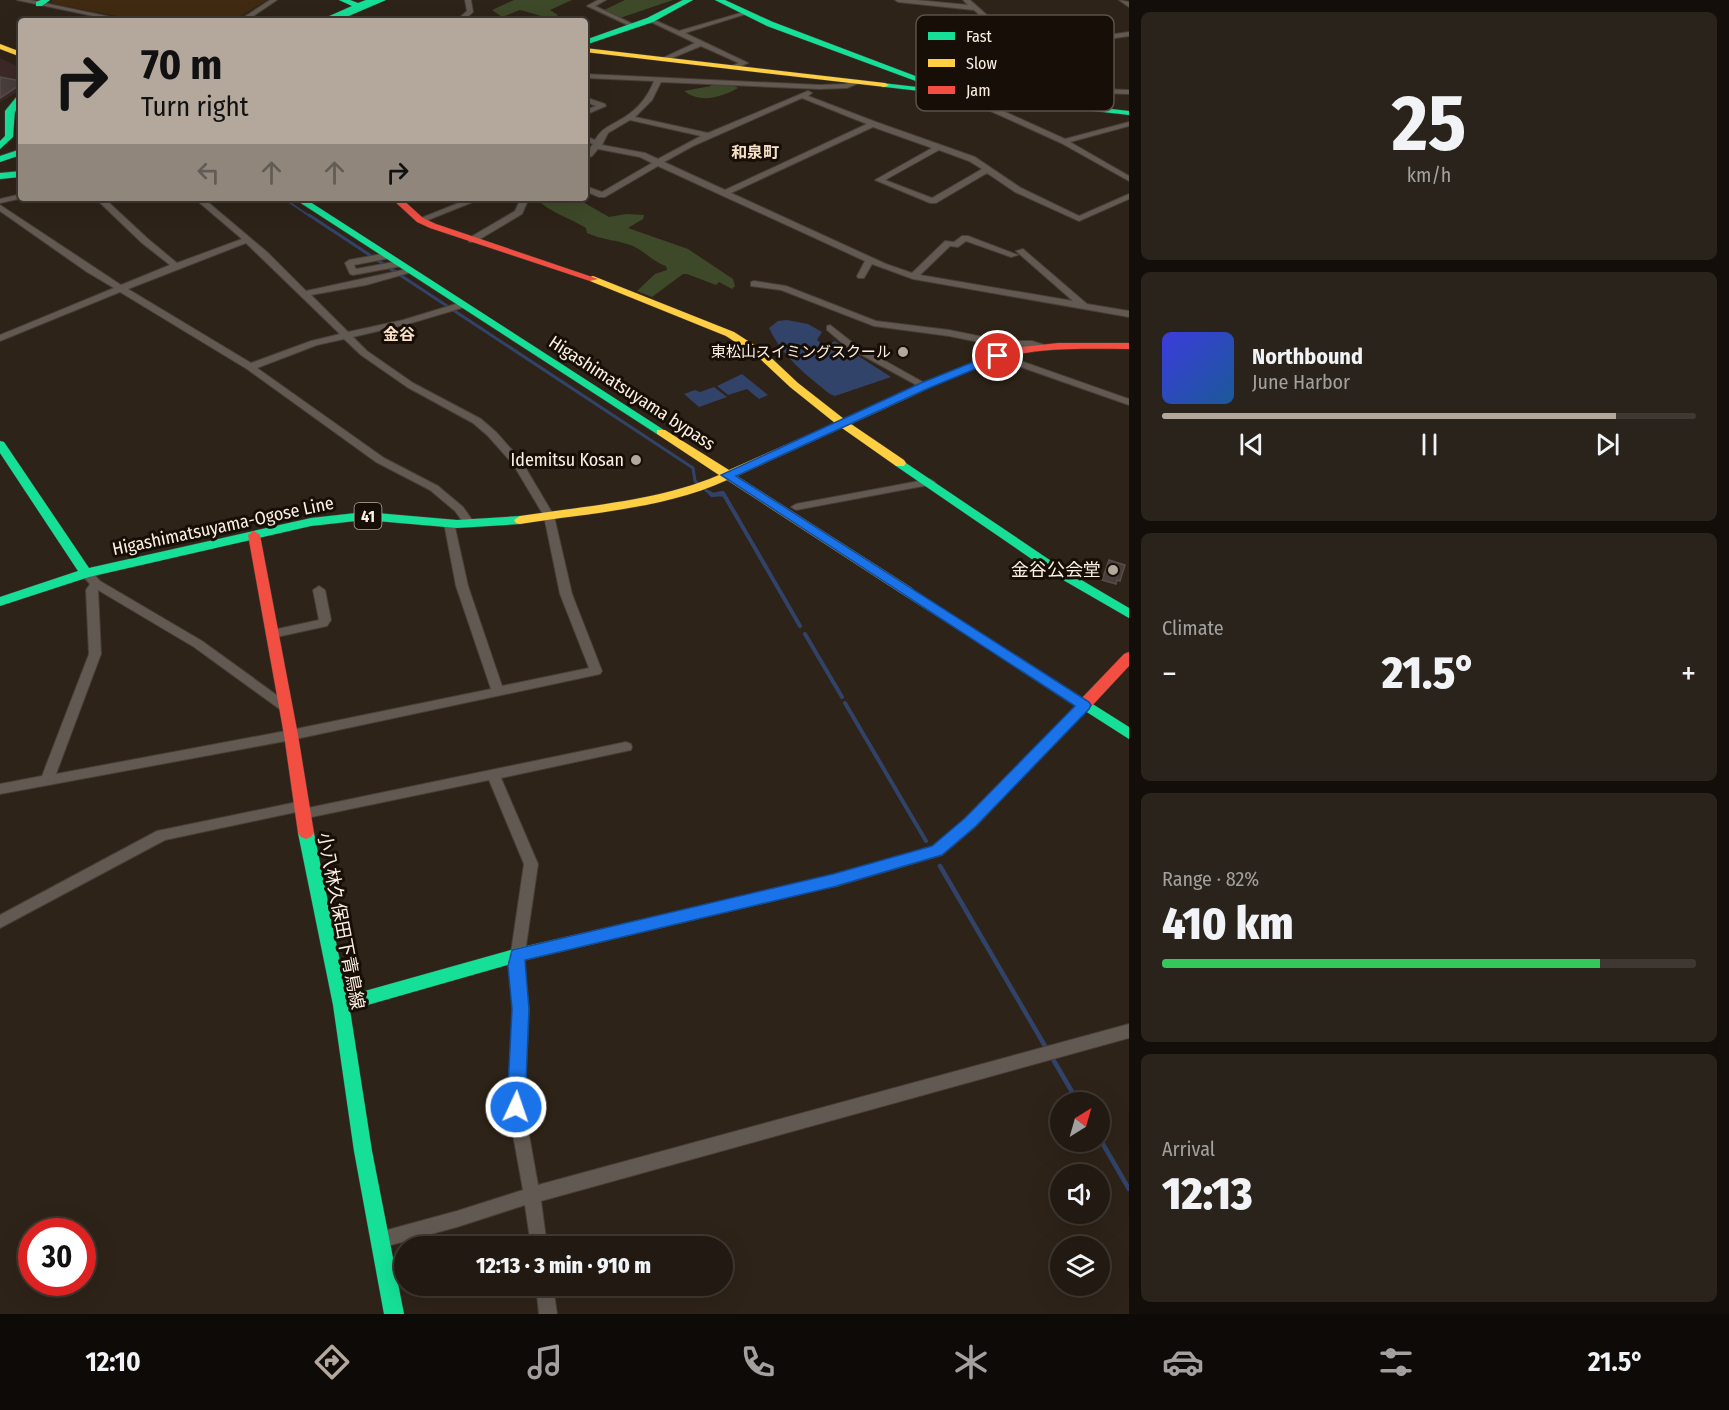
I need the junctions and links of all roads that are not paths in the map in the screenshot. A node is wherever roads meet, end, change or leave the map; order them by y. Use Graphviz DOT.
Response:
graph roads {
  1 [pos="20,0"];
  2 [pos="274,0"];
  3 [pos="342,0"];
  4 [pos="384,0"];
  5 [pos="468,0"];
  6 [pos="603,0"];
  7 [pos="689,0"];
  8 [pos="719,0"];
  9 [pos="898,0"];
  10 [pos="965,0"];
  11 [pos="1122,0"];
  12 [pos="43,2"];
  13 [pos="365,3"];
  14 [pos="1129,5"];
  15 [pos="975,8"];
  16 [pos="746,14"];
  17 [pos="983,15"];
  18 [pos="114,18"];
  19 [pos="246,18"];
  20 [pos="329,18"];
  21 [pos="339,18"];
  22 [pos="354,18"];
  23 [pos="463,18"];
  24 [pos="650,20"];
  25 [pos="634,26"];
  26 [pos="678,33"];
  27 [pos="1129,34"];
  28 [pos="1114,36"];
  29 [pos="0,40"];
  30 [pos="588,42"];
  31 [pos="701,43"];
  32 [pos="0,46"];
  33 [pos="588,50"];
  34 [pos="18,53"];
  35 [pos="18,53"];
  36 [pos="665,59"];
  37 [pos="734,68"];
  38 [pos="588,76"];
  39 [pos="916,78"];
  40 [pos="658,79"];
  41 [pos="857,82"];
  42 [pos="916,85"];
  43 [pos="820,87"];
  44 [pos="1114,92"];
  45 [pos="1129,92"];
  46 [pos="802,96"];
  47 [pos="18,100"];
  48 [pos="588,100"];
  49 [pos="997,111"];
  50 [pos="1111,111"];
  51 [pos="588,112"];
  52 [pos="1129,114"];
  53 [pos="629,118"];
  54 [pos="873,124"];
  55 [pos="1129,124"];
  56 [pos="710,136"];
  57 [pos="588,140"];
  58 [pos="1064,141"];
  59 [pos="598,145"];
  60 [pos="0,146"];
  61 [pos="939,147"];
  62 [pos="18,151"];
  63 [pos="588,154"];
  64 [pos="0,157"];
  65 [pos="18,161"];
  66 [pos="658,163"];
  67 [pos="0,165"];
  68 [pos="988,169"];
  69 [pos="18,174"];
  70 [pos="0,176"];
  71 [pos="1129,179"];
  72 [pos="588,189"];
  73 [pos="725,193"];
  74 [pos="1129,196"];
  75 [pos="18,197"];
  76 [pos="0,201"];
  77 [pos="102,201"];
  78 [pos="202,201"];
  79 [pos="303,201"];
  80 [pos="315,201"];
  81 [pos="399,201"];
  82 [pos="524,201"];
  83 [pos="470,202"];
  84 [pos="0,207"];
  85 [pos="420,220"];
  86 [pos="248,240"];
  87 [pos="472,240"];
  88 [pos="387,256"];
  89 [pos="870,260"];
  90 [pos="176,266"];
  91 [pos="404,267"];
  92 [pos="861,276"];
  93 [pos="913,276"];
  94 [pos="754,284"];
  95 [pos="122,288"];
  96 [pos="305,294"];
  97 [pos="462,305"];
  98 [pos="1084,307"];
  99 [pos="1129,314"];
  100 [pos="830,328"];
  101 [pos="345,335"];
  102 [pos="0,338"];
  103 [pos="1112,346"];
  104 [pos="1129,346"];
  105 [pos="1046,347"];
  106 [pos="1129,351"];
  107 [pos="998,356"];
  108 [pos="250,367"];
  109 [pos="925,386"];
  110 [pos="1129,402"];
  111 [pos="844,423"];
  112 [pos="0,444"];
  113 [pos="733,473"];
  114 [pos="930,482"];
  115 [pos="796,507"];
  116 [pos="549,516"];
  117 [pos="449,523"];
  118 [pos="470,524"];
  119 [pos="254,536"];
  120 [pos="91,579"];
  121 [pos="319,590"];
  122 [pos="0,602"];
  123 [pos="1129,614"];
  124 [pos="272,634"];
  125 [pos="1129,657"];
  126 [pos="498,692"];
  127 [pos="1088,701"];
  128 [pos="285,707"];
  129 [pos="1129,720"];
  130 [pos="1129,734"];
  131 [pos="291,735"];
  132 [pos="626,747"];
  133 [pos="493,773"];
  134 [pos="47,780"];
  135 [pos="0,789"];
  136 [pos="302,810"];
  137 [pos="833,881"];
  138 [pos="0,922"];
  139 [pos="518,955"];
  140 [pos="341,1005"];
  141 [pos="1129,1030"];
  142 [pos="532,1195"];
  143 [pos="538,1236"];
  144 [pos="380,1240"];
  145 [pos="546,1296"];
  146 [pos="394,1314"];
  147 [pos="549,1314"];
  1 -- 12 [label="street"];
  2 -- 19 [label="street"];
  3 -- 13 [label="main road"];
  4 -- 21 [label="main road"];
  4 -- 22 [label="main road"];
  5 -- 23 [label="street"];
  6 -- 25 [label="street"];
  7 -- 24 [label="main road"];
  8 -- 16 [label="main road"];
  9 -- 15 [label="street"];
  10 -- 15 [label="street"];
  11 -- 14 [label="street"];
  12 -- 18 [label="street"];
  13 -- 20 [label="main road"];
  15 -- 17 [label="street"];
  16 -- 26 [label="street"];
  16 -- 39 [label="main road"];
  24 -- 25 [label="main road"];
  24 -- 26 [label="street"];
  25 -- 30 [label="main road"];
  26 -- 31 [label="street"];
  27 -- 28 [label="street"];
  29 -- 34 [label="main road"];
  31 -- 36 [label="street"];
  31 -- 37 [label="street"];
  32 -- 35 [label="main road"];
  33 -- 36 [label="main road"];
  36 -- 37 [label="main road"];
  37 -- 41 [label="main road"];
  38 -- 40 [label="street"];
  40 -- 43 [label="street"];
  40 -- 53 [label="street"];
  41 -- 42 [label="main road"];
  41 -- 43 [label="street"];
  43 -- 46 [label="street"];
  44 -- 45 [label="street"];
  46 -- 54 [label="street"];
  46 -- 56 [label="street"];
  47 -- 60 [label="main road"];
  48 -- 51 [label="street"];
  49 -- 58 [label="street"];
  50 -- 52 [label="main road"];
  53 -- 56 [label="street"];
  53 -- 59 [label="street"];
  54 -- 61 [label="street"];
  54 -- 73 [label="street"];
  55 -- 58 [label="street"];
  56 -- 66 [label="street"];
  57 -- 59 [label="street"];
  58 -- 71 [label="street"];
  59 -- 63 [label="street"];
  59 -- 66 [label="street"];
  61 -- 68 [label="street"];
  61 -- 68 [label="street"];
  62 -- 64 [label="main road"];
  65 -- 67 [label="main road"];
  66 -- 72 [label="street"];
  66 -- 73 [label="street"];
  68 -- 74 [label="street"];
  69 -- 70 [label="main road"];
  73 -- 89 [label="street"];
  75 -- 76 [label="street"];
  77 -- 90 [label="street"];
  78 -- 86 [label="street"];
  79 -- 88 [label="main road, Higashimatsuyama bypass"];
  80 -- 113 [label="main road, Higashimatsuyama bypass"];
  81 -- 85 [label="main road"];
  82 -- 87 [label="street"];
  83 -- 85 [label="street"];
  84 -- 95 [label="street"];
  85 -- 87 [label="main road"];
  86 -- 90 [label="street"];
  86 -- 96 [label="street"];
  87 -- 111 [label="main road"];
  88 -- 91 [label="main road, Higashimatsuyama bypass"];
  88 -- 91 [label="street"];
  89 -- 92 [label="street"];
  89 -- 93 [label="street"];
  90 -- 95 [label="street"];
  91 -- 96 [label="street"];
  91 -- 97 [label="main road, Higashimatsuyama bypass"];
  93 -- 98 [label="street"];
  93 -- 98 [label="street"];
  94 -- 105 [label="street"];
  95 -- 102 [label="street"];
  95 -- 108 [label="street"];
  96 -- 101 [label="street"];
  97 -- 101 [label="street"];
  97 -- 113 [label="main road, Higashimatsuyama bypass"];
  98 -- 99 [label="street"];
  100 -- 109 [label="street"];
  101 -- 108 [label="street"];
  101 -- 116 [label="street"];
  103 -- 104 [label="main road, 41"];
  103 -- 105 [label="main road, 41"];
  103 -- 106 [label="street"];
  105 -- 107 [label="main road, 41"];
  107 -- 109 [label="main road, 41"];
  107 -- 110 [label="street"];
  108 -- 118 [label="street"];
  109 -- 111 [label="main road, 41"];
  111 -- 113 [label="main road, 41"];
  111 -- 114 [label="main road"];
  112 -- 120 [label="main road"];
  113 -- 115 [label="main road, Higashimatsuyama bypass"];
  113 -- 116 [label="main road, Higashimatsuyama-Ogose Line / 41"];
  113 -- 127 [label="main road, Higashimatsuyama bypass"];
  114 -- 115 [label="street"];
  114 -- 123 [label="main road"];
  115 -- 127 [label="main road, Higashimatsuyama bypass"];
  116 -- 118 [label="main road, Higashimatsuyama-Ogose Line / 41"];
  116 -- 126 [label="street"];
  117 -- 118 [label="main road, Higashimatsuyama-Ogose Line / 41"];
  117 -- 119 [label="main road, Higashimatsuyama-Ogose Line / 41"];
  117 -- 126 [label="street"];
  119 -- 120 [label="main road, Higashimatsuyama-Ogose Line / 41"];
  119 -- 124 [label="main road, 小八林久保田下青鳥線"];
  120 -- 122 [label="main road, Higashimatsuyama-Ogose Line / 41"];
  120 -- 128 [label="street"];
  120 -- 134 [label="street"];
  121 -- 124 [label="street"];
  124 -- 128 [label="main road, 小八林久保田下青鳥線"];
  125 -- 127 [label="main road"];
  126 -- 131 [label="street"];
  127 -- 129 [label="main road, Higashimatsuyama bypass"];
  127 -- 130 [label="main road, Higashimatsuyama bypass"];
  127 -- 137 [label="street"];
  128 -- 131 [label="main road, 小八林久保田下青鳥線"];
  131 -- 134 [label="street"];
  131 -- 136 [label="main road, 小八林久保田下青鳥線"];
  132 -- 133 [label="street"];
  133 -- 136 [label="street"];
  133 -- 139 [label="street"];
  134 -- 135 [label="street"];
  136 -- 138 [label="street"];
  136 -- 140 [label="main road, 小八林久保田下青鳥線"];
  137 -- 139 [label="main road"];
  139 -- 140 [label="main road"];
  139 -- 142 [label="street"];
  140 -- 144 [label="main road, 小八林久保田下青鳥線"];
  141 -- 142 [label="street"];
  142 -- 143 [label="street"];
  142 -- 144 [label="street"];
  144 -- 146 [label="main road, 小八林久保田下青鳥線"];
  145 -- 147 [label="street"];
}
